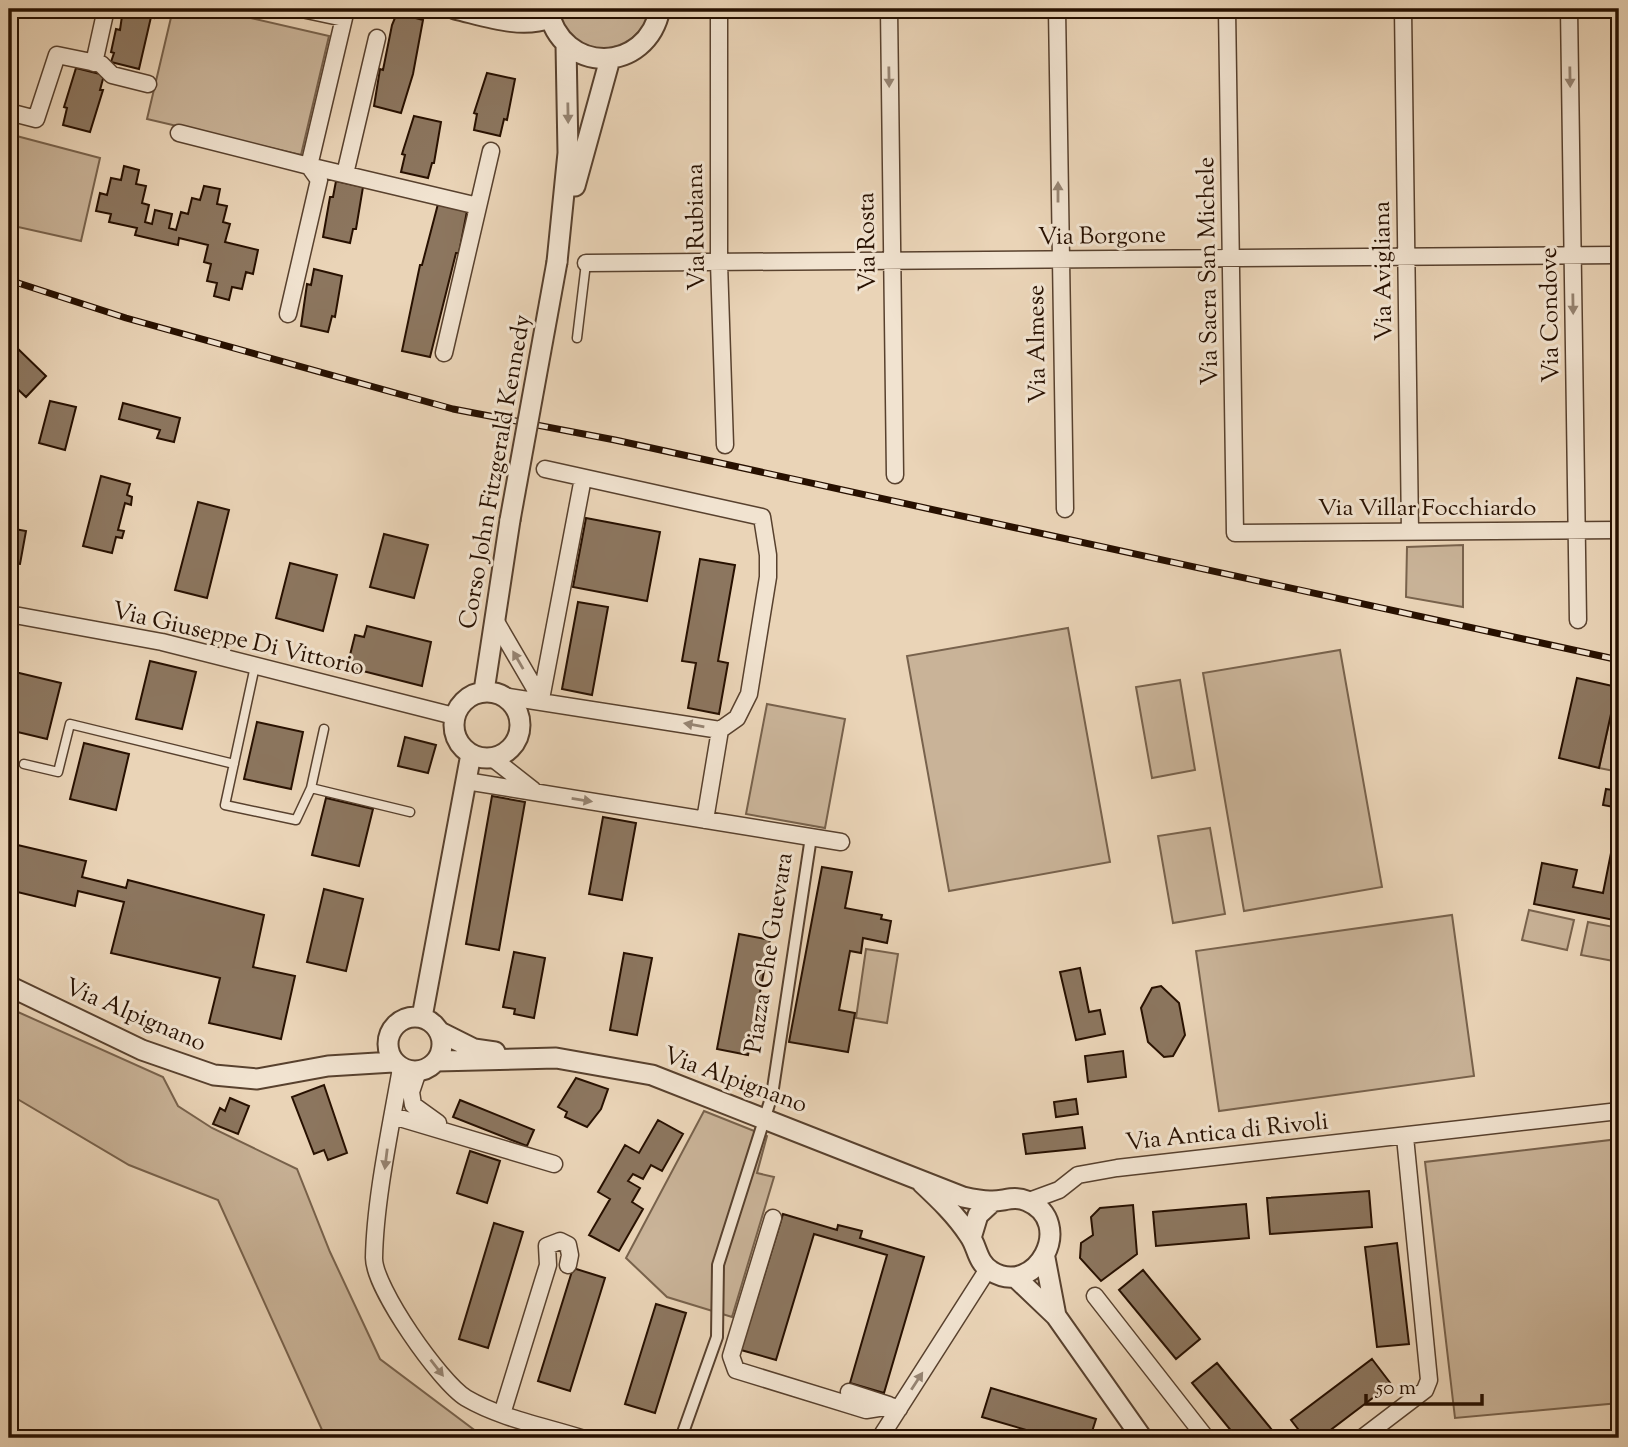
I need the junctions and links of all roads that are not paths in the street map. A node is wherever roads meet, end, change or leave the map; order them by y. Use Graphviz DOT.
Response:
graph roads {
  1 [pos="106,9"];
  2 [pos="302,9"];
  3 [pos="455,9"];
  4 [pos="660,9"];
  5 [pos="719,9"];
  6 [pos="889,9"];
  7 [pos="1057,9"];
  8 [pos="1227,9"];
  9 [pos="1403,9"];
  10 [pos="1569,9"];
  11 [pos="549,13"];
  12 [pos="377,38"];
  13 [pos="566,44"];
  14 [pos="610,59"];
  15 [pos="94,63"];
  16 [pos="148,84"];
  17 [pos="9,112"];
  18 [pos="180,133"];
  19 [pos="491,151"];
  20 [pos="309,166"];
  21 [pos="345,174"];
  22 [pos="478,206"];
  23 [pos="1619,254"];
  24 [pos="1573,255"];
  25 [pos="1406,257"];
  26 [pos="1231,258"];
  27 [pos="1058,260"];
  28 [pos="557,262"];
  29 [pos="891,262"];
  30 [pos="586,263"];
  31 [pos="719,263"];
  32 [pos="288,314"];
  33 [pos="577,338"];
  34 [pos="444,353"];
  35 [pos="725,445"];
  36 [pos="545,469"];
  37 [pos="895,475"];
  38 [pos="583,478"];
  39 [pos="1065,509"];
  40 [pos="1577,530"];
  41 [pos="1619,530"];
  42 [pos="1410,532"];
  43 [pos="1235,533"];
  44 [pos="9,614"];
  45 [pos="495,620"];
  46 [pos="1578,620"];
  47 [pos="255,666"];
  48 [pos="494,694"];
  49 [pos="541,699"];
  50 [pos="454,716"];
  51 [pos="324,729"];
  52 [pos="720,730"];
  53 [pos="471,754"];
  54 [pos="491,757"];
  55 [pos="24,764"];
  56 [pos="234,764"];
  57 [pos="466,781"];
  58 [pos="311,788"];
  59 [pos="536,792"];
  60 [pos="410,812"];
  61 [pos="705,820"];
  62 [pos="811,837"];
  63 [pos="841,842"];
  64 [pos="9,986"];
  65 [pos="422,1017"];
  66 [pos="440,1032"];
  67 [pos="387,1040"];
  68 [pos="523,1057"];
  69 [pos="436,1061"];
  70 [pos="328,1066"];
  71 [pos="404,1067"];
  72 [pos="1619,1111"];
  73 [pos="393,1116"];
  74 [pos="764,1117"];
  75 [pos="455,1133"];
  76 [pos="1405,1137"];
  77 [pos="554,1164"];
  78 [pos="922,1183"];
  79 [pos="1059,1190"];
  80 [pos="1029,1201"];
  81 [pos="992,1202"];
  82 [pos="1046,1217"];
  83 [pos="773,1218"];
  84 [pos="971,1238"];
  85 [pos="1045,1258"];
  86 [pos="568,1265"];
  87 [pos="988,1269"];
  88 [pos="1015,1277"];
  89 [pos="1095,1296"];
  90 [pos="1056,1316"];
  91 [pos="849,1392"];
  92 [pos="895,1408"];
  93 [pos="502,1414"];
  94 [pos="576,1438"];
  95 [pos="681,1438"];
  96 [pos="880,1438"];
  97 [pos="1142,1438"];
  98 [pos="1206,1438"];
  99 [pos="1362,1438"];
  1 -- 15 [label="street"];
  2 -- 20 [label="street"];
  3 -- 11 [label="street"];
  4 -- 14 [label="street"];
  5 -- 31 [label="street, Via Rubiana"];
  6 -- 29 [label="street, Via Rosta, one-way"];
  27 -- 7 [label="street, Via Almese, one-way"];
  8 -- 26 [label="street, Via Sacra San Michele"];
  9 -- 25 [label="street, Via Avigliana"];
  10 -- 24 [label="street, Via Condove, one-way"];
  11 -- 13 [label="street"];
  12 -- 21 [label="street"];
  13 -- 14 [label="street"];
  13 -- 28 [label="street, Corso John Fitzgerald Kennedy, one-way"];
  14 -- 28 [label="street, Corso John Fitzgerald Kennedy"];
  15 -- 16 [label="street"];
  15 -- 17 [label="street"];
  18 -- 20 [label="street"];
  19 -- 22 [label="street"];
  20 -- 21 [label="street"];
  20 -- 32 [label="street"];
  21 -- 22 [label="street"];
  22 -- 34 [label="street"];
  23 -- 24 [label="street, Via Borgone"];
  24 -- 25 [label="street, Via Borgone"];
  24 -- 40 [label="street, Via Condove, one-way"];
  25 -- 26 [label="street, Via Borgone"];
  25 -- 42 [label="street, Via Avigliana"];
  26 -- 27 [label="street, Via Borgone"];
  26 -- 43 [label="street, Via Sacra San Michele"];
  27 -- 29 [label="street, Via Borgone"];
  27 -- 39 [label="street, Via Almese"];
  28 -- 45 [label="street, Corso John Fitzgerald Kennedy, bridge"];
  29 -- 31 [label="street, Via Borgone"];
  29 -- 37 [label="street, Via Rosta"];
  30 -- 31 [label="street, Via Borgone"];
  30 -- 33 [label="lane"];
  31 -- 35 [label="street, Via Rubiana"];
  36 -- 38 [label="street"];
  38 -- 49 [label="street"];
  38 -- 52 [label="street"];
  40 -- 41 [label="street, Via Villar Focchiardo"];
  40 -- 42 [label="street, Via Villar Focchiardo"];
  40 -- 46 [label="street, Via Condove"];
  42 -- 43 [label="street, Via Villar Focchiardo"];
  44 -- 47 [label="street, Via Giuseppe Di Vittorio"];
  45 -- 48 [label="street, Corso John Fitzgerald Kennedy"];
  49 -- 45 [label="street, one-way"];
  47 -- 50 [label="street, Via Giuseppe Di Vittorio"];
  47 -- 56 [label="lane"];
  48 -- 49 [label="street"];
  48 -- 50 [label="street"];
  48 -- 54 [label="street"];
  52 -- 49 [label="street, one-way"];
  50 -- 53 [label="street"];
  51 -- 58 [label="lane"];
  52 -- 61 [label="street"];
  53 -- 54 [label="street"];
  53 -- 57 [label="street"];
  54 -- 59 [label="street, Piazza Che Guevara"];
  55 -- 56 [label="lane"];
  56 -- 58 [label="lane"];
  57 -- 59 [label="street, Piazza Che Guevara"];
  57 -- 65 [label="street"];
  58 -- 60 [label="lane"];
  59 -- 61 [label="street, Piazza Che Guevara, one-way"];
  61 -- 62 [label="street, Piazza Che Guevara"];
  62 -- 63 [label="street, Piazza Che Guevara"];
  62 -- 74 [label="street, Piazza Che Guevara"];
  64 -- 70 [label="street, Via Alpignano"];
  65 -- 66 [label="street"];
  65 -- 67 [label="street"];
  66 -- 68 [label="street, Via Alpignano"];
  66 -- 69 [label="street"];
  67 -- 70 [label="street, Via Alpignano"];
  67 -- 71 [label="street"];
  68 -- 69 [label="street, Via Alpignano"];
  68 -- 74 [label="street, Via Alpignano"];
  69 -- 71 [label="street"];
  70 -- 71 [label="street, Via Alpignano"];
  71 -- 73 [label="street"];
  71 -- 75 [label="street"];
  72 -- 76 [label="street, Via Antica di Rivoli"];
  73 -- 75 [label="street"];
  73 -- 93 [label="street, one-way"];
  74 -- 78 [label="street, Via Alpignano"];
  74 -- 95 [label="street, Piazza Che Guevara"];
  75 -- 77 [label="street"];
  76 -- 79 [label="street, Via Antica di Rivoli"];
  76 -- 99 [label="street"];
  78 -- 81 [label="street, Via Alpignano"];
  78 -- 84 [label="street"];
  79 -- 80 [label="street, Via Antica di Rivoli"];
  79 -- 82 [label="street"];
  80 -- 81 [label="street"];
  80 -- 82 [label="street"];
  81 -- 84 [label="street"];
  82 -- 85 [label="street"];
  83 -- 92 [label="street"];
  84 -- 87 [label="street"];
  85 -- 88 [label="street"];
  85 -- 90 [label="street"];
  86 -- 93 [label="street"];
  87 -- 88 [label="street"];
  92 -- 87 [label="street, one-way"];
  88 -- 90 [label="street"];
  89 -- 98 [label="street"];
  90 -- 97 [label="street"];
  91 -- 92 [label="street"];
  92 -- 96 [label="street"];
  93 -- 94 [label="street"];
}
